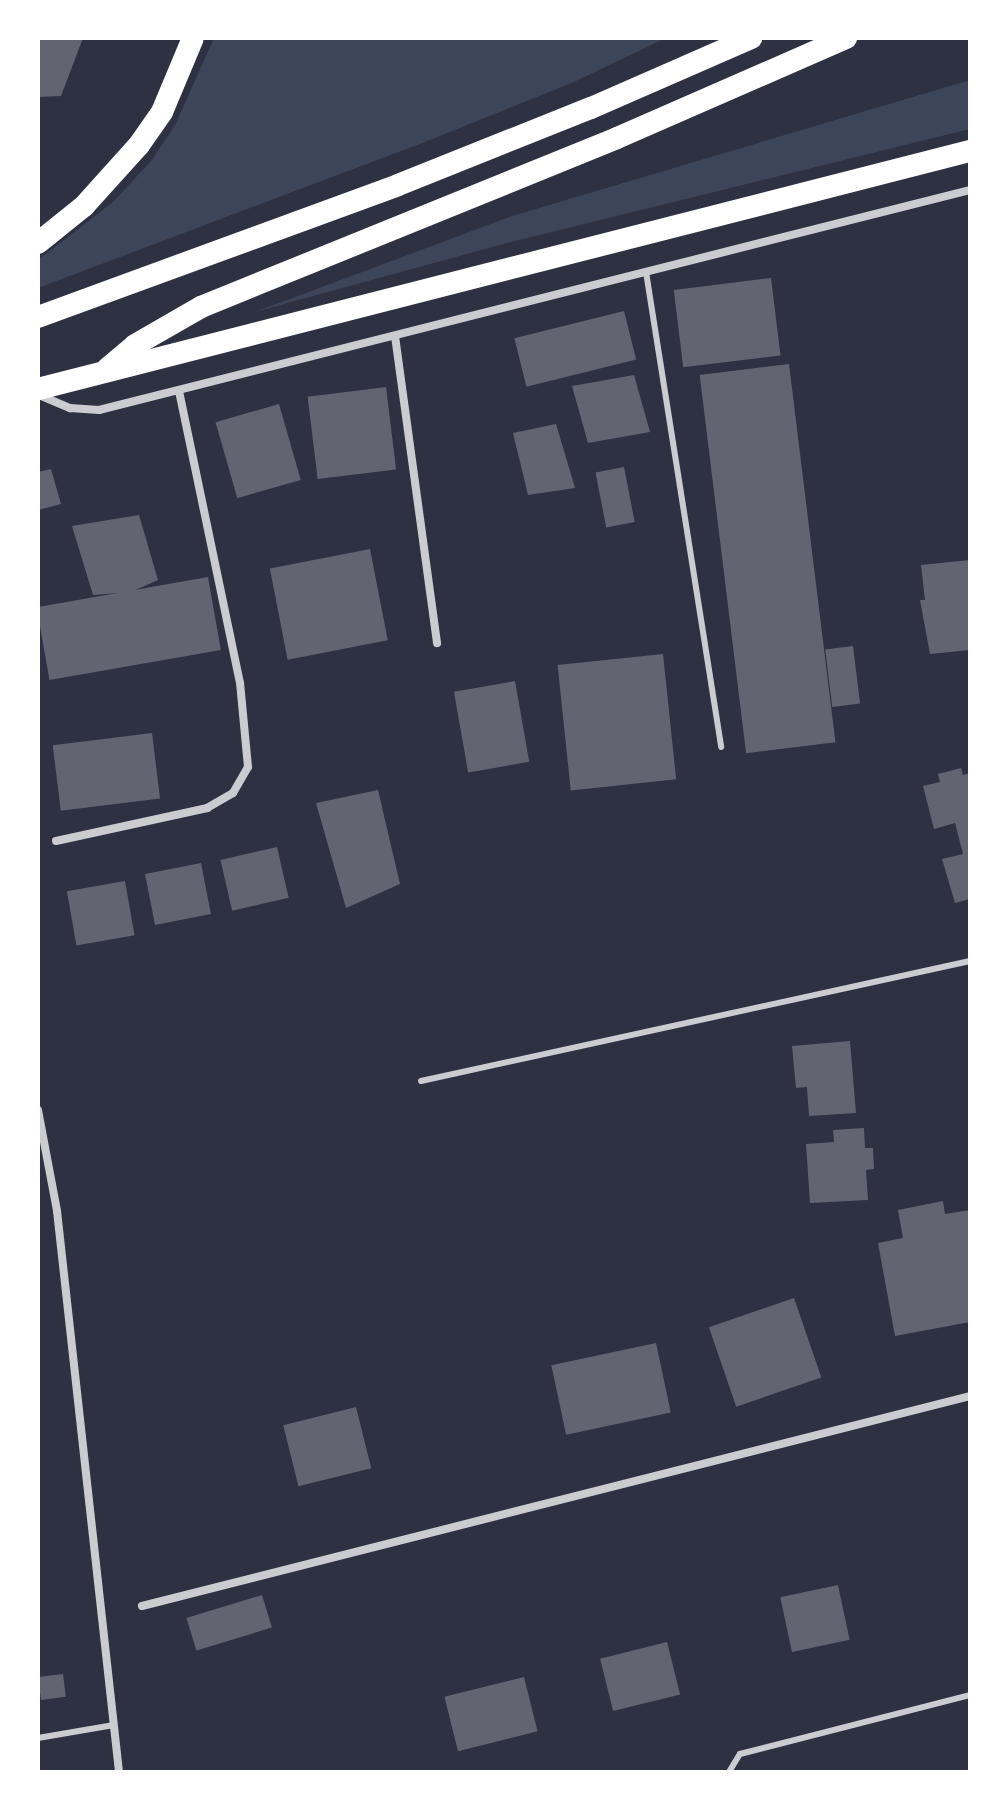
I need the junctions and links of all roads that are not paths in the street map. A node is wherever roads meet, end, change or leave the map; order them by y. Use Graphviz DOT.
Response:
graph roads {
  1 [pos="193,38"];
  2 [pos="751,38"];
  3 [pos="846,38"];
  4 [pos="970,151"];
  5 [pos="970,190"];
  6 [pos="38,243"];
  7 [pos="646,272"];
  8 [pos="38,317"];
  9 [pos="395,336"];
  10 [pos="104,372"];
  11 [pos="179,390"];
  12 [pos="38,392"];
  13 [pos="437,643"];
  14 [pos="721,747"];
  15 [pos="56,841"];
  16 [pos="970,961"];
  17 [pos="421,1081"];
  18 [pos="38,1110"];
  19 [pos="970,1396"];
  20 [pos="142,1606"];
  21 [pos="970,1695"];
  22 [pos="114,1725"];
  23 [pos="38,1738"];
  24 [pos="119,1772"];
  25 [pos="729,1772"];
  1 -- 6 [label="highway"];
  2 -- 8 [label="highway"];
  3 -- 10 [label="highway"];
  4 -- 10 [label="highway"];
  5 -- 7 [label="street"];
  7 -- 9 [label="street"];
  7 -- 14 [label="lane"];
  9 -- 11 [label="street"];
  9 -- 13 [label="street"];
  10 -- 12 [label="highway"];
  11 -- 12 [label="street"];
  11 -- 15 [label="street"];
  16 -- 17 [label="lane"];
  18 -- 22 [label="street"];
  19 -- 20 [label="street"];
  21 -- 25 [label="lane"];
  22 -- 23 [label="lane"];
  22 -- 24 [label="street"];
}
